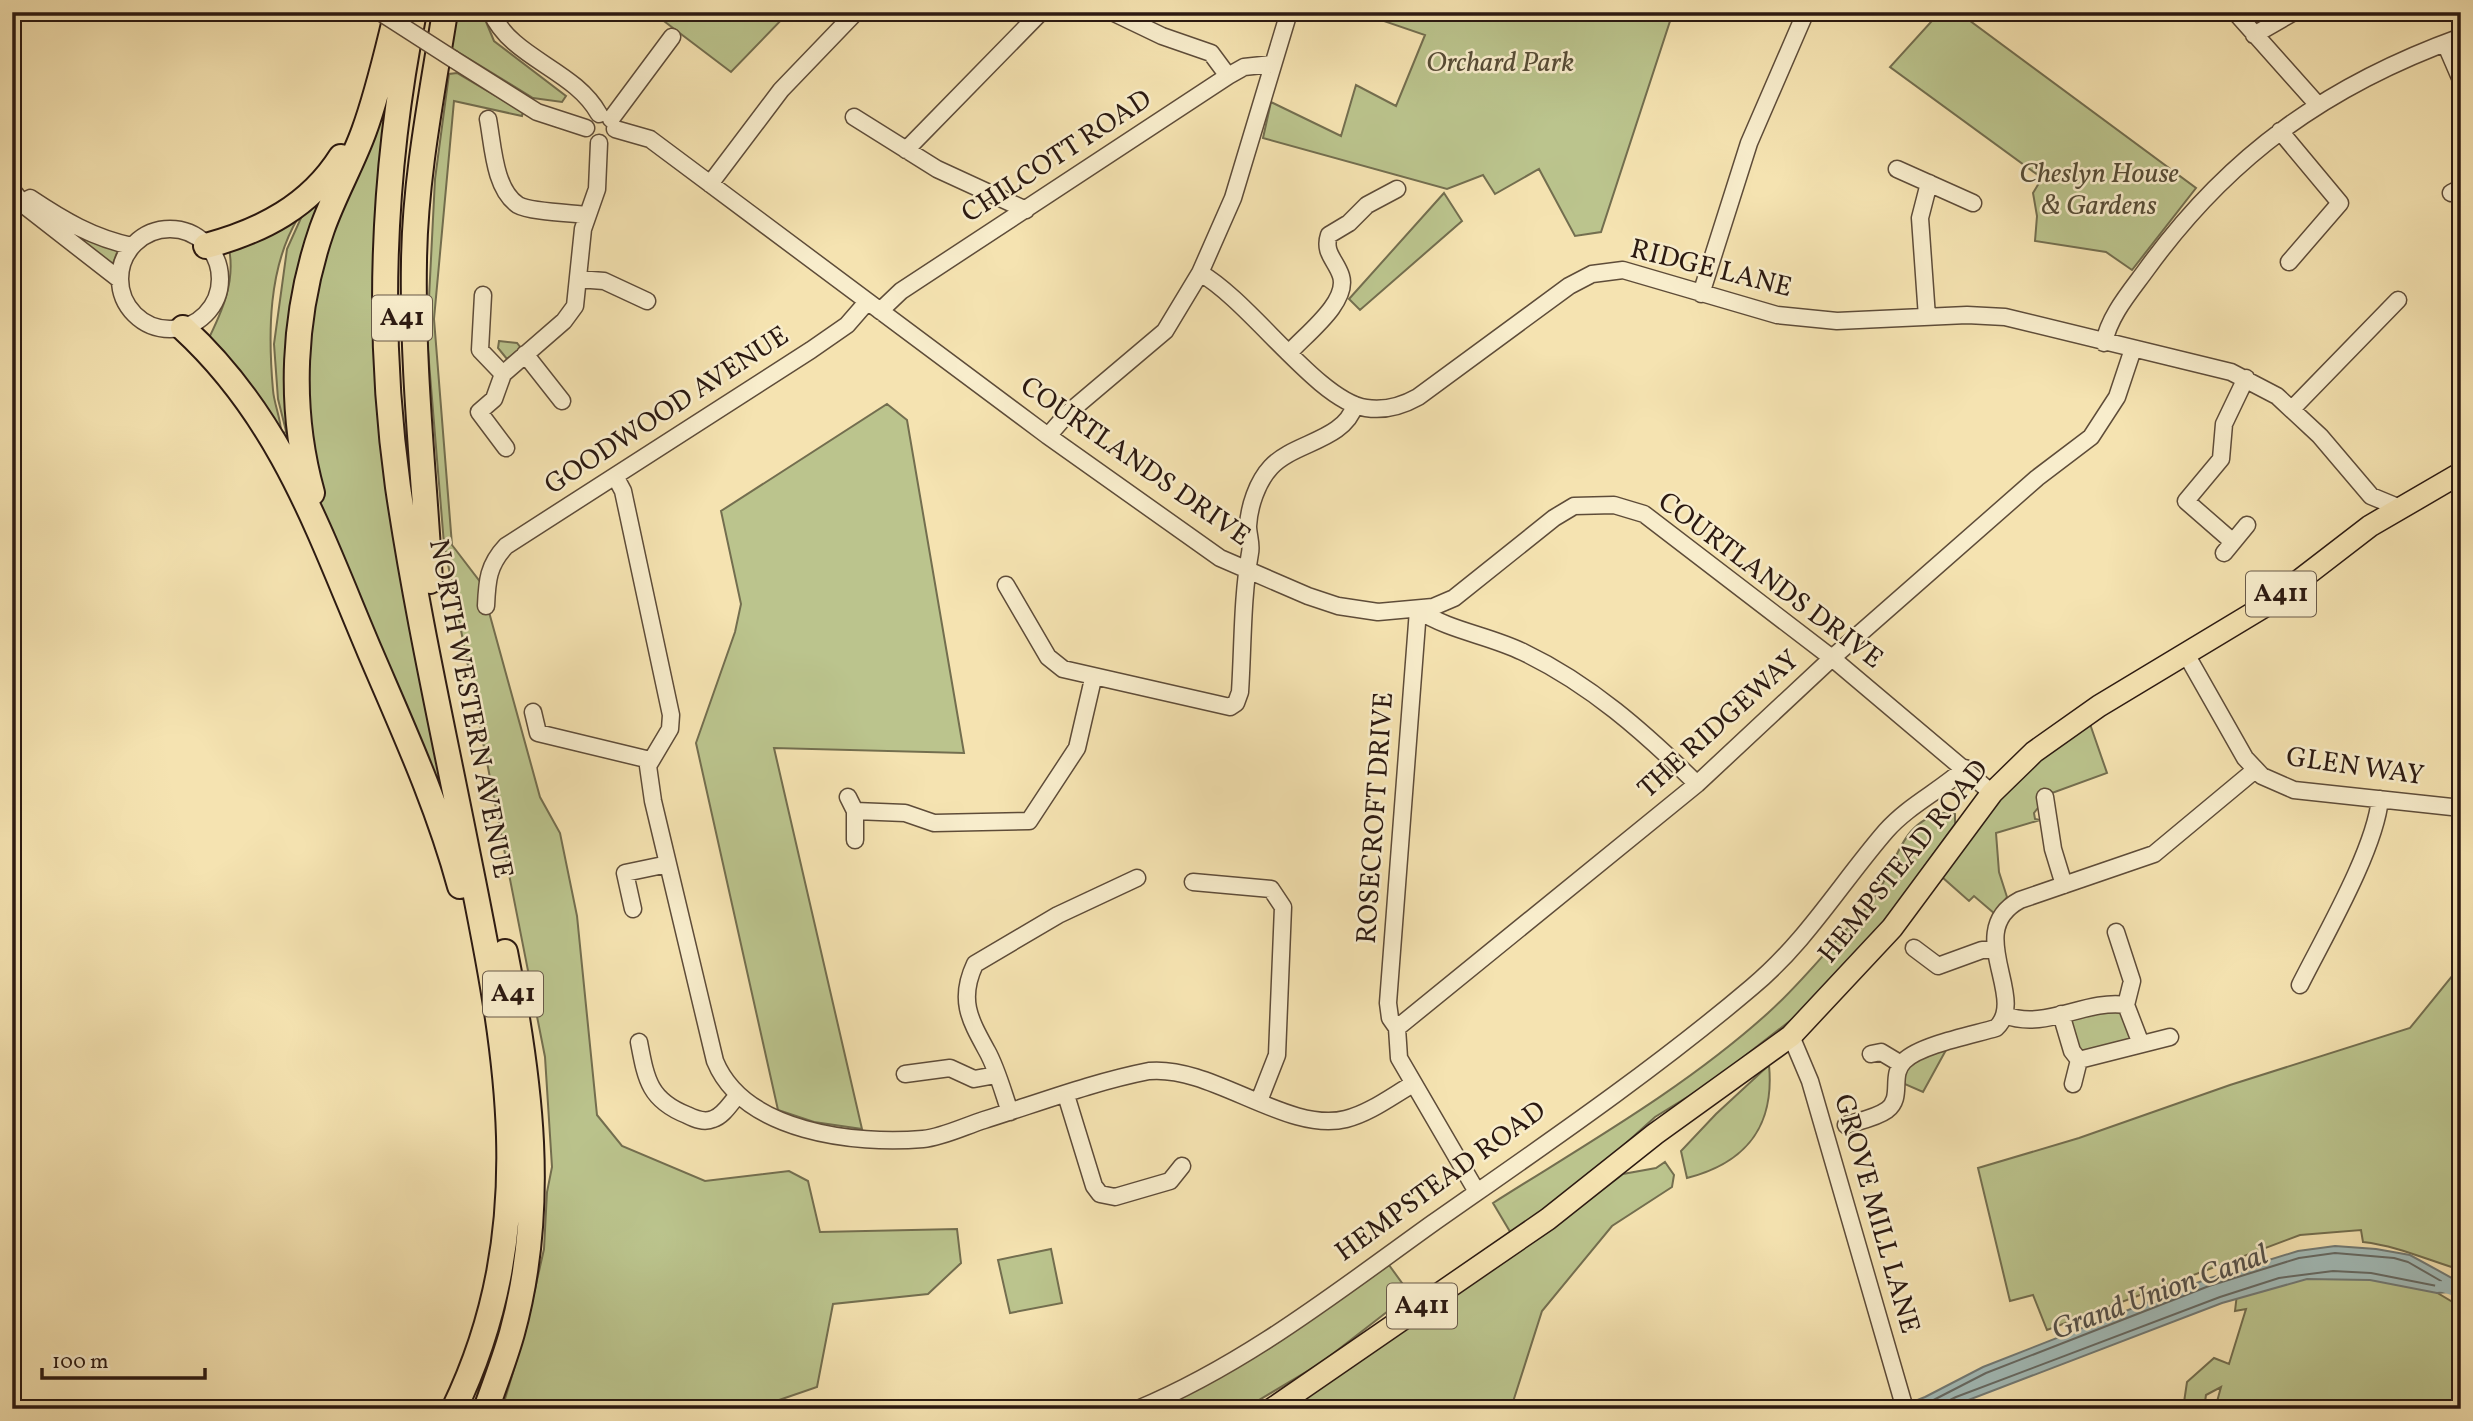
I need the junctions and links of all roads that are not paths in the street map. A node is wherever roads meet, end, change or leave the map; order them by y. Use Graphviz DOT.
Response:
graph roads {
  1 [pos="414,12"];
  2 [pos="430,12"];
  3 [pos="445,12"];
  4 [pos="491,12"];
  5 [pos="856,12"];
  6 [pos="1041,12"];
  7 [pos="1112,12"];
  8 [pos="2235,12"];
  9 [pos="2294,12"];
  10 [pos="386,13"];
  11 [pos="1288,13"];
  12 [pos="1804,16"];
  13 [pos="2254,35"];
  14 [pos="672,37"];
  15 [pos="2453,40"];
  16 [pos="1272,64"];
  17 [pos="1228,76"];
  18 [pos="2461,80"];
  19 [pos="377,88"];
  20 [pos="2317,104"];
  21 [pos="854,117"];
  22 [pos="488,119"];
  23 [pos="608,121"];
  24 [pos="586,128"];
  25 [pos="2280,131"];
  26 [pos="599,143"];
  27 [pos="906,150"];
  28 [pos="1897,169"];
  29 [pos="1929,183"];
  30 [pos="710,184"];
  31 [pos="1397,189"];
  32 [pos="15,192"];
  33 [pos="1973,203"];
  34 [pos="1026,209"];
  35 [pos="588,215"];
  36 [pos="132,246"];
  37 [pos="206,246"];
  38 [pos="2289,262"];
  39 [pos="1200,273"];
  40 [pos="578,279"];
  41 [pos="120,280"];
  42 [pos="1701,294"];
  43 [pos="483,295"];
  44 [pos="2398,300"];
  45 [pos="647,301"];
  46 [pos="874,307"];
  47 [pos="1927,317"];
  48 [pos="183,328"];
  49 [pos="2104,343"];
  50 [pos="2133,349"];
  51 [pos="1290,352"];
  52 [pos="525,354"];
  53 [pos="503,374"];
  54 [pos="2246,378"];
  55 [pos="562,401"];
  56 [pos="1355,405"];
  57 [pos="2292,409"];
  58 [pos="1048,436"];
  59 [pos="506,448"];
  60 [pos="2461,473"];
  61 [pos="615,476"];
  62 [pos="2371,496"];
  63 [pos="2400,508"];
  64 [pos="2247,526"];
  65 [pos="2371,526"];
  66 [pos="335,566"];
  67 [pos="1247,572"];
  68 [pos="430,581"];
  69 [pos="1006,585"];
  70 [pos="486,606"];
  71 [pos="1419,610"];
  72 [pos="2186,654"];
  73 [pos="1832,659"];
  74 [pos="1093,678"];
  75 [pos="533,712"];
  76 [pos="650,760"];
  77 [pos="1965,768"];
  78 [pos="2255,770"];
  79 [pos="1697,784"];
  80 [pos="1992,793"];
  81 [pos="2045,797"];
  82 [pos="2380,799"];
  83 [pos="2461,808"];
  84 [pos="855,840"];
  85 [pos="668,864"];
  86 [pos="1137,878"];
  87 [pos="1193,882"];
  88 [pos="2064,885"];
  89 [pos="633,909"];
  90 [pos="2116,932"];
  91 [pos="1914,948"];
  92 [pos="1995,950"];
  93 [pos="2300,985"];
  94 [pos="2126,1005"];
  95 [pos="2061,1014"];
  96 [pos="2005,1016"];
  97 [pos="1397,1028"];
  98 [pos="1791,1036"];
  99 [pos="2170,1037"];
  100 [pos="639,1042"];
  101 [pos="2141,1044"];
  102 [pos="1871,1054"];
  103 [pos="2080,1060"];
  104 [pos="1901,1064"];
  105 [pos="905,1074"];
  106 [pos="996,1075"];
  107 [pos="1413,1084"];
  108 [pos="2073,1084"];
  109 [pos="1066,1095"];
  110 [pos="737,1096"];
  111 [pos="1259,1101"];
  112 [pos="1010,1112"];
  113 [pos="508,1113"];
  114 [pos="1846,1125"];
  115 [pos="1182,1166"];
  116 [pos="1477,1192"];
  117 [pos="1904,1406"];
  118 [pos="454,1409"];
  119 [pos="486,1409"];
  120 [pos="1138,1409"];
  121 [pos="1272,1409"];
  1 -- 113 [label="highway, NORTH WESTERN AVENUE / A41"];
  2 -- 68 [label="highway, NORTH WESTERN AVENUE / A41"];
  3 -- 68 [label="highway"];
  4 -- 23 [label="street"];
  5 -- 30 [label="street"];
  6 -- 27 [label="street"];
  7 -- 17 [label="street"];
  8 -- 13 [label="street"];
  9 -- 13 [label="street"];
  10 -- 19 [label="highway"];
  10 -- 24 [label="street, bridge"];
  11 -- 16 [label="street"];
  12 -- 42 [label="street"];
  13 -- 20 [label="street"];
  14 -- 23 [label="street"];
  15 -- 18 [label="street"];
  15 -- 20 [label="street"];
  16 -- 17 [label="street, CHILCOTT ROAD"];
  16 -- 39 [label="street"];
  17 -- 34 [label="street, CHILCOTT ROAD"];
  19 -- 37 [label="highway"];
  19 -- 66 [label="highway"];
  20 -- 25 [label="street"];
  21 -- 27 [label="street"];
  22 -- 35 [label="street"];
  23 -- 24 [label="street"];
  23 -- 26 [label="street"];
  23 -- 30 [label="street, COURTLANDS DRIVE"];
  24 -- 26 [label="street"];
  25 -- 38 [label="street"];
  25 -- 49 [label="street"];
  26 -- 35 [label="street"];
  27 -- 34 [label="street"];
  28 -- 29 [label="street"];
  29 -- 33 [label="street"];
  29 -- 47 [label="street"];
  30 -- 46 [label="street, COURTLANDS DRIVE"];
  31 -- 51 [label="street"];
  32 -- 36 [label="street"];
  32 -- 41 [label="street"];
  34 -- 46 [label="street, CHILCOTT ROAD"];
  35 -- 40 [label="street"];
  36 -- 37 [label="street"];
  36 -- 41 [label="street"];
  37 -- 48 [label="street"];
  39 -- 51 [label="street, RIDGE LANE"];
  39 -- 58 [label="street"];
  40 -- 45 [label="street"];
  40 -- 52 [label="street"];
  41 -- 48 [label="street"];
  42 -- 47 [label="street, RIDGE LANE"];
  42 -- 56 [label="street, RIDGE LANE"];
  43 -- 53 [label="street"];
  44 -- 57 [label="street"];
  46 -- 58 [label="street, COURTLANDS DRIVE"];
  46 -- 61 [label="street, GOODWOOD AVENUE"];
  47 -- 49 [label="street, RIDGE LANE"];
  48 -- 66 [label="highway"];
  49 -- 50 [label="street, RIDGE LANE"];
  50 -- 54 [label="street, RIDGE LANE"];
  50 -- 73 [label="street, THE RIDGEWAY"];
  51 -- 56 [label="street, RIDGE LANE"];
  52 -- 53 [label="street"];
  52 -- 55 [label="street"];
  53 -- 59 [label="street"];
  54 -- 57 [label="street, RIDGE LANE"];
  54 -- 64 [label="street"];
  56 -- 67 [label="street"];
  57 -- 62 [label="street, RIDGE LANE"];
  58 -- 67 [label="street, COURTLANDS DRIVE"];
  60 -- 63 [label="main road, HEMPSTEAD ROAD / A411"];
  61 -- 70 [label="street, GOODWOOD AVENUE"];
  61 -- 76 [label="street"];
  62 -- 63 [label="street, RIDGE LANE"];
  62 -- 65 [label="street"];
  63 -- 65 [label="main road, HEMPSTEAD ROAD / A411"];
  65 -- 72 [label="main road, HEMPSTEAD ROAD / A411"];
  66 -- 113 [label="highway"];
  67 -- 71 [label="street, COURTLANDS DRIVE"];
  67 -- 74 [label="street"];
  68 -- 119 [label="highway, NORTH WESTERN AVENUE / A41"];
  69 -- 74 [label="street"];
  71 -- 73 [label="street, COURTLANDS DRIVE"];
  71 -- 79 [label="street"];
  71 -- 97 [label="street, ROSECROFT DRIVE"];
  72 -- 78 [label="street, GLEN WAY"];
  72 -- 80 [label="main road, HEMPSTEAD ROAD / A411"];
  73 -- 77 [label="street, COURTLANDS DRIVE"];
  73 -- 79 [label="street, THE RIDGEWAY"];
  74 -- 84 [label="street"];
  75 -- 76 [label="street"];
  76 -- 85 [label="street"];
  77 -- 80 [label="street, COURTLANDS DRIVE"];
  77 -- 116 [label="street, HEMPSTEAD ROAD"];
  78 -- 82 [label="street, GLEN WAY"];
  78 -- 88 [label="street"];
  79 -- 97 [label="street, THE RIDGEWAY"];
  80 -- 98 [label="main road, HEMPSTEAD ROAD / A411"];
  81 -- 88 [label="street"];
  82 -- 83 [label="street, GLEN WAY"];
  82 -- 93 [label="street"];
  85 -- 89 [label="street"];
  85 -- 110 [label="street"];
  86 -- 106 [label="street"];
  87 -- 111 [label="street"];
  88 -- 92 [label="street"];
  90 -- 94 [label="street"];
  91 -- 92 [label="street"];
  92 -- 96 [label="street"];
  94 -- 95 [label="street"];
  94 -- 101 [label="street"];
  95 -- 96 [label="street"];
  95 -- 103 [label="street"];
  96 -- 104 [label="street"];
  97 -- 107 [label="street, ROSECROFT DRIVE"];
  98 -- 117 [label="street, GROVE MILL LANE"];
  98 -- 121 [label="main road, HEMPSTEAD ROAD / A411"];
  99 -- 101 [label="street"];
  100 -- 110 [label="street"];
  101 -- 103 [label="street"];
  102 -- 104 [label="street"];
  103 -- 108 [label="street"];
  104 -- 114 [label="street"];
  105 -- 106 [label="street"];
  106 -- 112 [label="street"];
  107 -- 111 [label="street"];
  107 -- 116 [label="street, ROSECROFT DRIVE"];
  109 -- 111 [label="street"];
  109 -- 112 [label="street"];
  109 -- 115 [label="street"];
  110 -- 112 [label="street"];
  113 -- 118 [label="highway, NORTH WESTERN AVENUE / A41"];
  116 -- 120 [label="street, HEMPSTEAD ROAD"];
}
